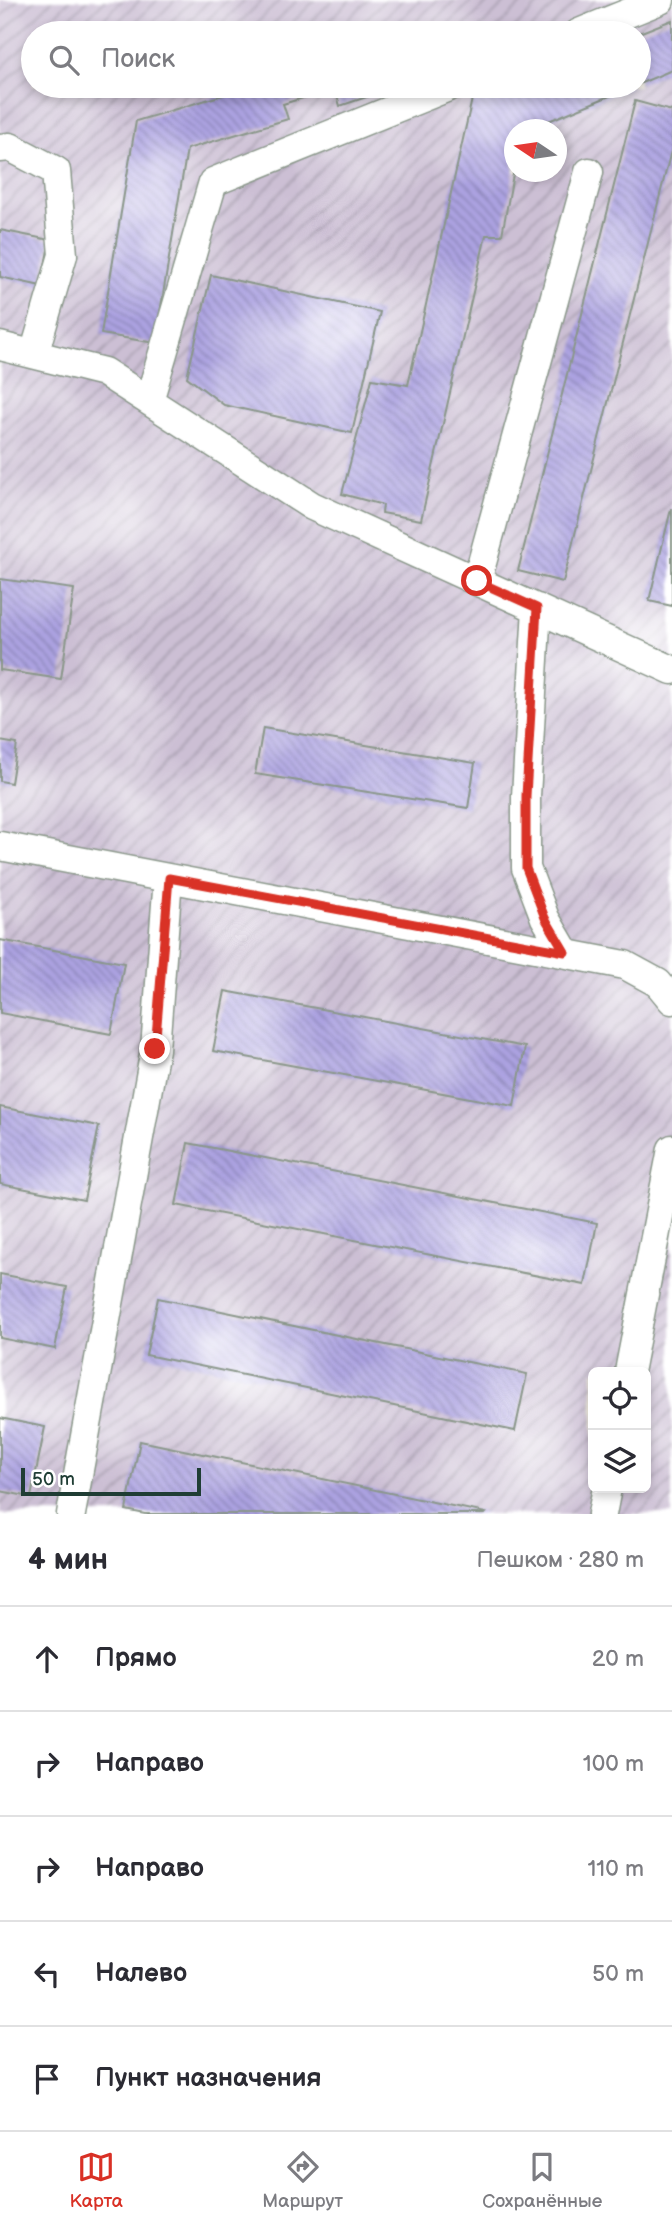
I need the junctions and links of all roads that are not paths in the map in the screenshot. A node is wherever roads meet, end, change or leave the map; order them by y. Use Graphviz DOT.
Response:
graph roads {
  1 [pos="660,0"];
  2 [pos="608,21"];
  3 [pos="421,98"];
  4 [pos="0,148"];
  5 [pos="589,172"];
  6 [pos="0,346"];
  7 [pos="34,354"];
  8 [pos="149,401"];
  9 [pos="477,581"];
  10 [pos="537,608"];
  11 [pos="672,670"];
  12 [pos="0,846"];
  13 [pos="169,878"];
  14 [pos="565,952"];
  15 [pos="672,1000"];
  16 [pos="672,1149"];
  17 [pos="664,1236"];
  18 [pos="630,1367"];
  19 [pos="606,1493"];
  20 [pos="71,1514"];
  21 [pos="602,1514"];
  1 -- 2 [label="lane"];
  3 -- 8 [label="lane"];
  4 -- 7 [label="lane"];
  5 -- 9 [label="lane"];
  6 -- 7 [label="lane"];
  7 -- 8 [label="lane"];
  8 -- 9 [label="lane"];
  9 -- 10 [label="lane"];
  10 -- 11 [label="lane"];
  10 -- 14 [label="lane"];
  12 -- 13 [label="lane"];
  13 -- 14 [label="lane"];
  13 -- 20 [label="lane"];
  14 -- 15 [label="lane"];
  16 -- 17 [label="lane"];
  17 -- 18 [label="lane"];
  19 -- 21 [label="lane"];
}
